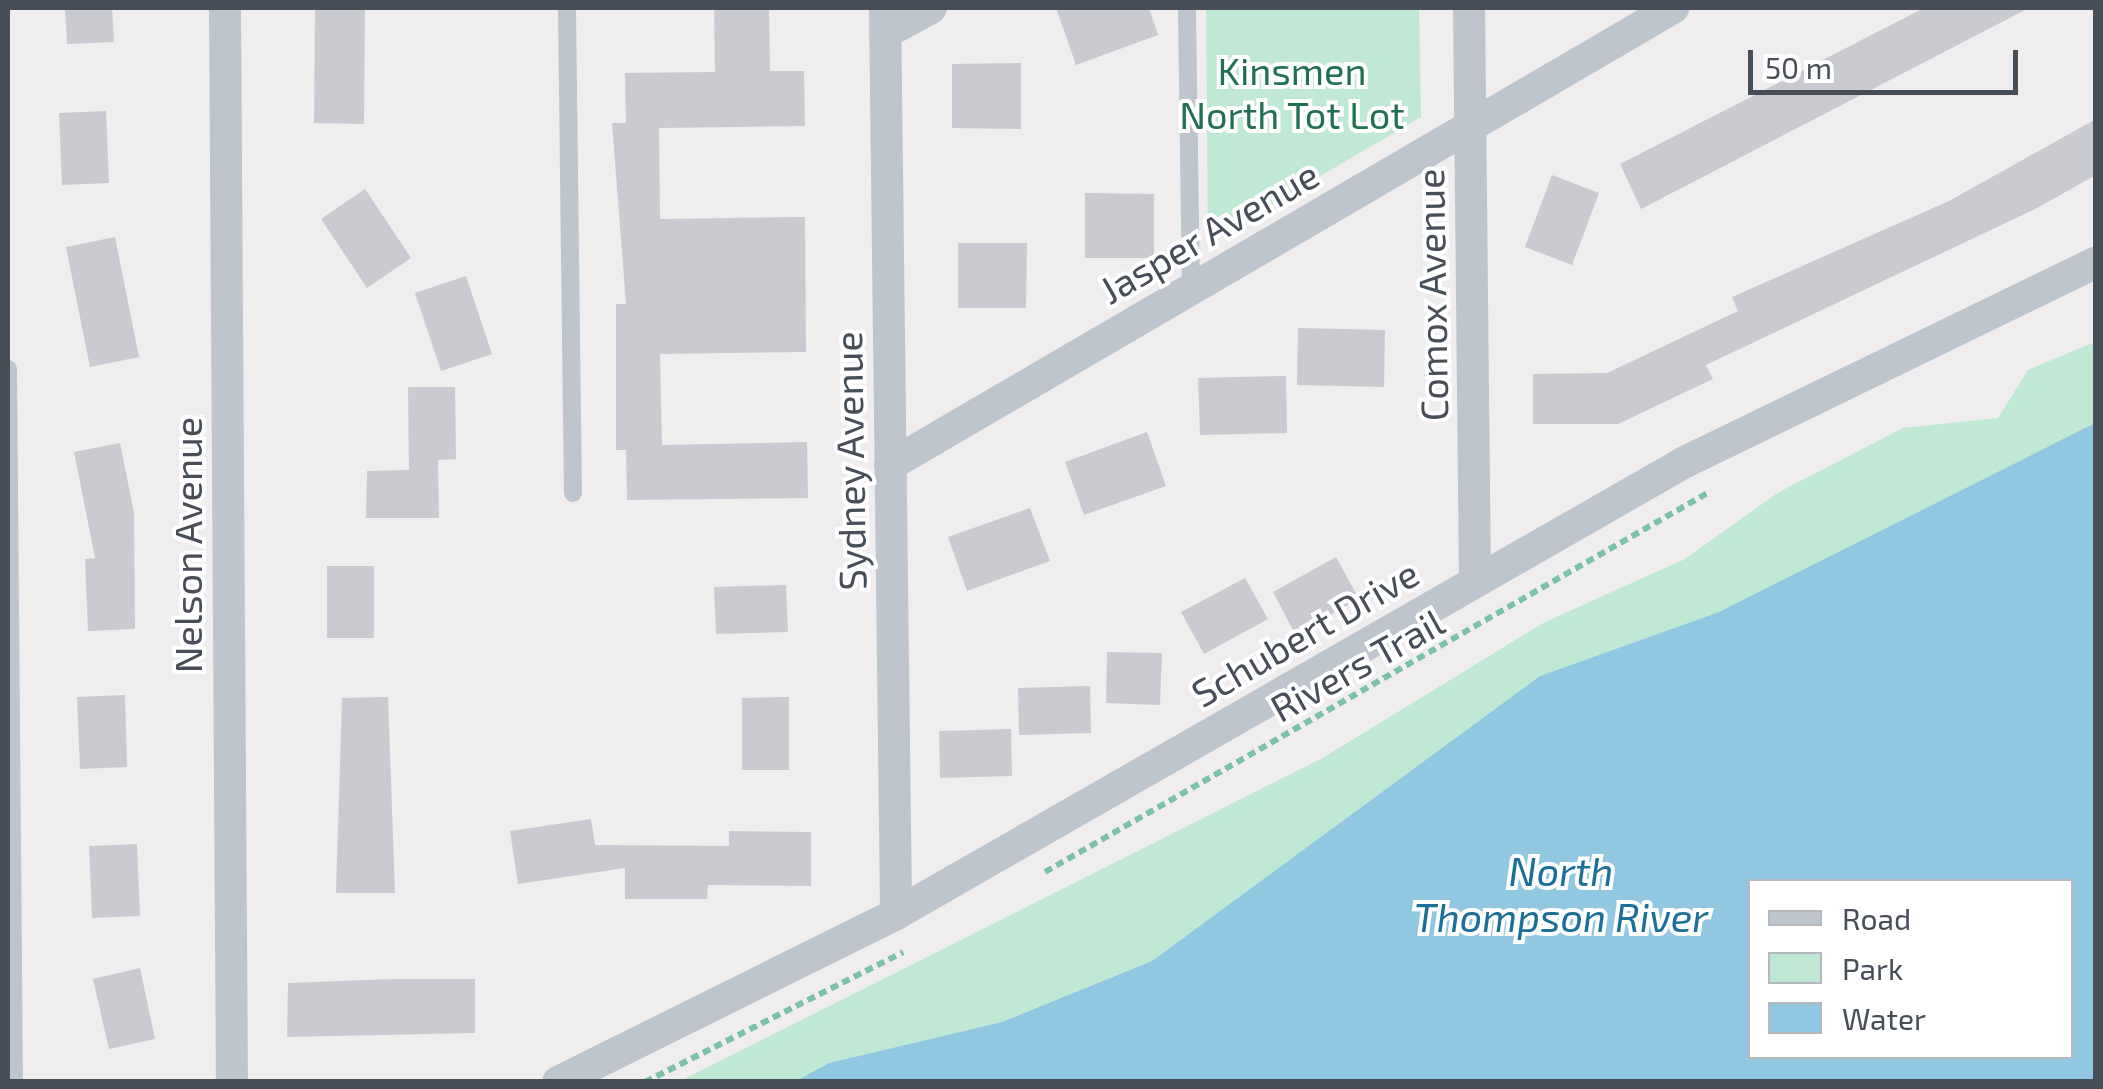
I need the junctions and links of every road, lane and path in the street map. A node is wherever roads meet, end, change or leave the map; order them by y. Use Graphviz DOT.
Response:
graph roads {
  1 [pos="225,8"];
  2 [pos="567,8"];
  3 [pos="931,8"];
  4 [pos="1187,8"];
  5 [pos="1469,8"];
  6 [pos="1673,8"];
  7 [pos="885,20"];
  8 [pos="1470,125"];
  9 [pos="2096,262"];
  10 [pos="1191,288"];
  11 [pos="8,369"];
  12 [pos="890,465"];
  13 [pos="1718,487"];
  14 [pos="572,493"];
  15 [pos="1475,582"];
  16 [pos="1037,876"];
  17 [pos="896,914"];
  18 [pos="918,944"];
  19 [pos="14,1082"];
  20 [pos="232,1082"];
  21 [pos="558,1082"];
  22 [pos="645,1082"];
  1 -- 20 [label="street, Nelson Avenue"];
  2 -- 14 [label="lane"];
  3 -- 7 [label="street"];
  4 -- 10 [label="lane"];
  5 -- 8 [label="street, Comox Avenue"];
  6 -- 8 [label="street, Jasper Avenue"];
  7 -- 12 [label="street, Sydney Avenue"];
  8 -- 10 [label="street, Jasper Avenue"];
  8 -- 15 [label="street, Comox Avenue"];
  9 -- 15 [label="street, Schubert Drive"];
  10 -- 12 [label="street, Jasper Avenue"];
  11 -- 19 [label="lane"];
  12 -- 17 [label="street, Sydney Avenue"];
  13 -- 16 [label="path, Rivers Trail"];
  15 -- 17 [label="street, Schubert Drive"];
  17 -- 21 [label="street, Schubert Drive"];
  18 -- 22 [label="path"];
}
